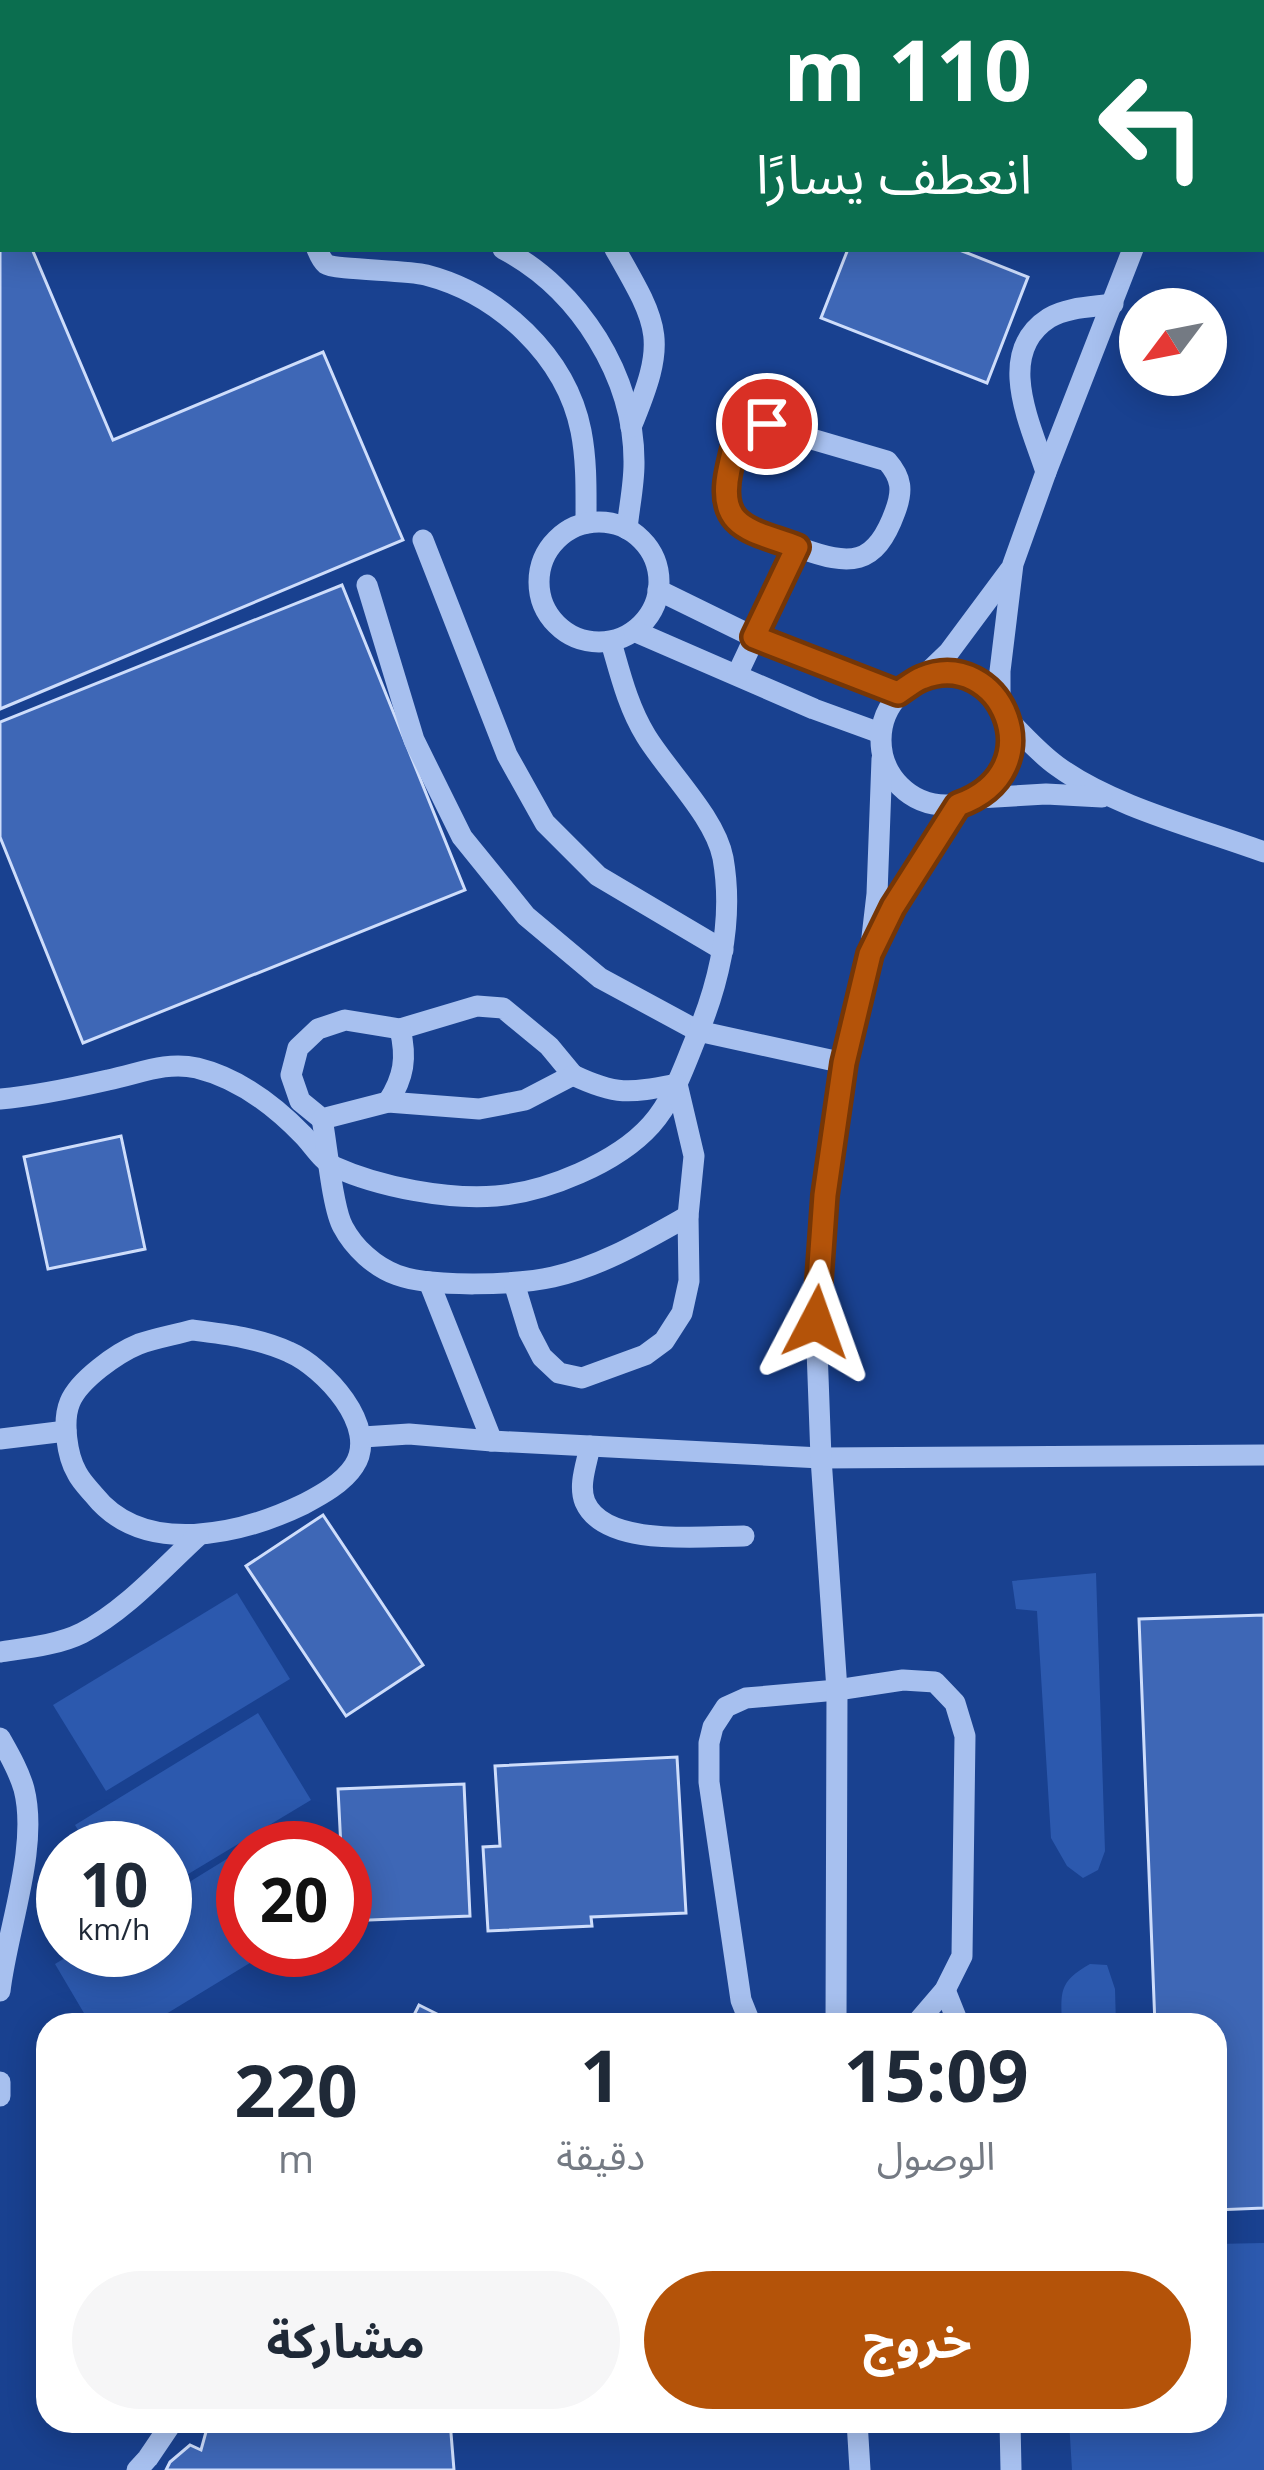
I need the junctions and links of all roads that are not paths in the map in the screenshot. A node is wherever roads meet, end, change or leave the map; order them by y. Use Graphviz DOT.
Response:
graph roads {
  1 [pos="318,252"];
  2 [pos="508,252"];
  3 [pos="617,252"];
  4 [pos="1132,252"];
  5 [pos="1113,304"];
  6 [pos="631,428"];
  7 [pos="1046,472"];
  8 [pos="586,523"];
  9 [pos="627,529"];
  10 [pos="423,540"];
  11 [pos="797,547"];
  12 [pos="1013,564"];
  13 [pos="367,585"];
  14 [pos="658,590"];
  15 [pos="634,631"];
  16 [pos="754,637"];
  17 [pos="610,642"];
  18 [pos="737,675"];
  19 [pos="922,678"];
  20 [pos="898,693"];
  21 [pos="1005,712"];
  22 [pos="880,733"];
  23 [pos="883,759"];
  24 [pos="1115,798"];
  25 [pos="968,801"];
  26 [pos="1264,852"];
  27 [pos="722,950"];
  28 [pos="870,954"];
  29 [pos="400,1029"];
  30 [pos="698,1031"];
  31 [pos="844,1063"];
  32 [pos="573,1075"];
  33 [pos="677,1084"];
  34 [pos="0,1099"];
  35 [pos="388,1102"];
  36 [pos="322,1119"];
  37 [pos="331,1165"];
  38 [pos="688,1216"];
  39 [pos="429,1282"];
  40 [pos="514,1283"];
  41 [pos="66,1431"];
  42 [pos="363,1437"];
  43 [pos="0,1438"];
  44 [pos="492,1441"];
  45 [pos="590,1446"];
  46 [pos="1264,1455"];
  47 [pos="821,1457"];
  48 [pos="198,1536"];
  49 [pos="744,1536"];
  50 [pos="0,1652"];
  51 [pos="837,1690"];
  52 [pos="0,1738"];
  53 [pos="945,1990"];
  54 [pos="0,1991"];
  55 [pos="746,2013"];
  56 [pos="836,2013"];
  57 [pos="925,2013"];
  58 [pos="954,2013"];
  59 [pos="0,2082"];
  60 [pos="0,2096"];
  61 [pos="164,2433"];
  62 [pos="858,2433"];
  63 [pos="1010,2433"];
  64 [pos="136,2470"];
  65 [pos="860,2470"];
  66 [pos="1011,2470"];
  1 -- 8 [label="lane"];
  2 -- 6 [label="lane"];
  3 -- 6 [label="lane"];
  4 -- 5 [label="lane"];
  5 -- 7 [label="lane"];
  5 -- 7 [label="lane"];
  6 -- 9 [label="lane"];
  7 -- 12 [label="lane"];
  8 -- 9 [label="lane"];
  8 -- 17 [label="lane"];
  9 -- 14 [label="lane"];
  10 -- 27 [label="lane"];
  11 -- 11 [label="lane"];
  11 -- 16 [label="lane"];
  12 -- 19 [label="lane"];
  12 -- 21 [label="lane"];
  13 -- 30 [label="lane"];
  14 -- 15 [label="lane"];
  14 -- 16 [label="lane"];
  15 -- 17 [label="lane"];
  15 -- 18 [label="lane"];
  16 -- 18 [label="lane"];
  16 -- 20 [label="lane"];
  17 -- 27 [label="lane"];
  18 -- 22 [label="lane"];
  19 -- 20 [label="lane"];
  19 -- 21 [label="lane"];
  20 -- 22 [label="lane"];
  21 -- 24 [label="lane"];
  21 -- 25 [label="lane"];
  22 -- 23 [label="lane"];
  23 -- 25 [label="lane"];
  23 -- 28 [label="lane"];
  24 -- 25 [label="lane"];
  24 -- 26 [label="lane"];
  25 -- 28 [label="lane"];
  27 -- 30 [label="lane"];
  28 -- 31 [label="lane"];
  29 -- 32 [label="lane"];
  29 -- 35 [label="lane"];
  29 -- 36 [label="lane"];
  30 -- 31 [label="lane"];
  30 -- 33 [label="lane"];
  31 -- 47 [label="lane"];
  32 -- 33 [label="lane"];
  32 -- 35 [label="lane"];
  33 -- 37 [label="lane"];
  33 -- 38 [label="lane"];
  34 -- 37 [label="lane"];
  35 -- 36 [label="lane"];
  36 -- 37 [label="lane"];
  37 -- 39 [label="lane"];
  38 -- 40 [label="lane"];
  38 -- 40 [label="lane"];
  39 -- 40 [label="lane"];
  39 -- 44 [label="lane"];
  41 -- 42 [label="lane"];
  41 -- 43 [label="lane"];
  41 -- 48 [label="lane"];
  42 -- 44 [label="lane"];
  42 -- 48 [label="lane"];
  44 -- 45 [label="lane"];
  45 -- 47 [label="lane"];
  45 -- 49 [label="lane"];
  46 -- 47 [label="lane"];
  47 -- 51 [label="lane"];
  48 -- 50 [label="lane"];
  51 -- 53 [label="lane"];
  51 -- 55 [label="lane"];
  51 -- 56 [label="lane"];
  52 -- 54 [label="lane"];
  53 -- 57 [label="lane"];
  53 -- 58 [label="lane"];
  59 -- 60 [label="lane"];
  61 -- 64 [label="lane"];
  62 -- 65 [label="lane"];
  63 -- 66 [label="lane"];
}
